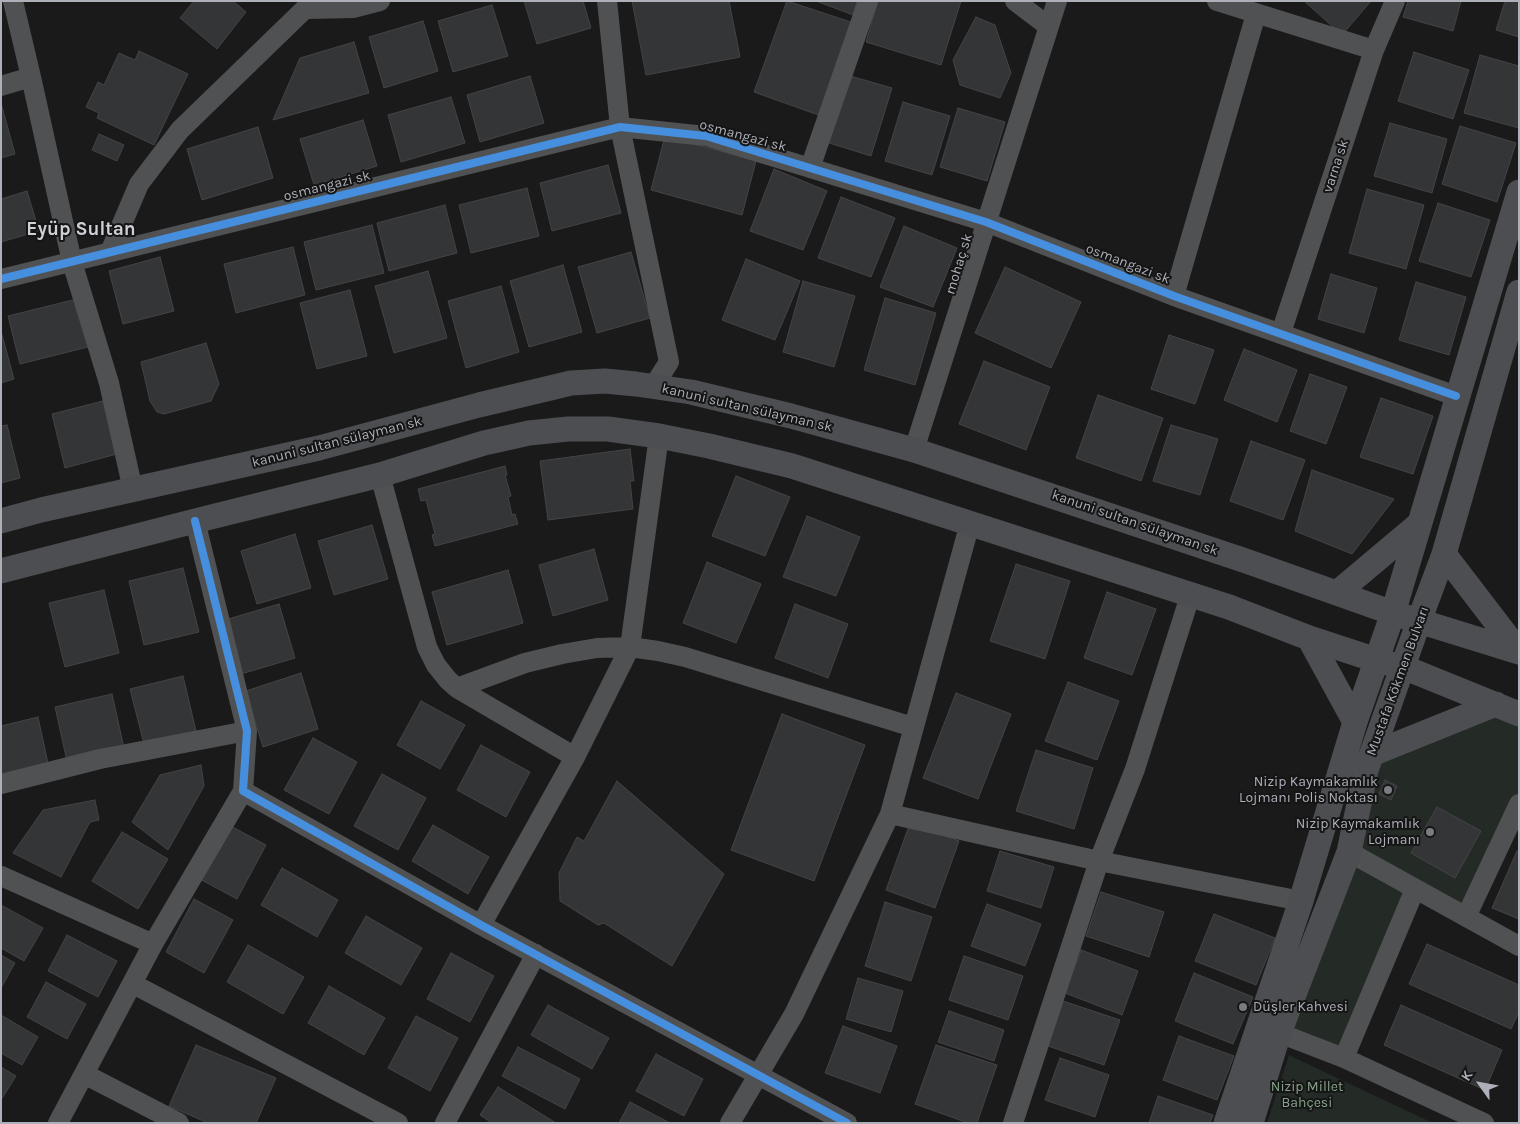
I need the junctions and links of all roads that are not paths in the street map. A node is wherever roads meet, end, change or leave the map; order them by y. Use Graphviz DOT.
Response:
graph roads {
  1 [pos="13,1"];
  2 [pos="380,1"];
  3 [pos="607,1"];
  4 [pos="868,1"];
  5 [pos="1015,1"];
  6 [pos="1057,1"];
  7 [pos="1217,1"];
  8 [pos="1395,1"];
  9 [pos="310,5"];
  10 [pos="1256,14"];
  11 [pos="1048,26"];
  12 [pos="1374,50"];
  13 [pos="31,77"];
  14 [pos="1,86"];
  15 [pos="620,127"];
  16 [pos="810,168"];
  17 [pos="1519,192"];
  18 [pos="986,222"];
  19 [pos="110,252"];
  20 [pos="72,262"];
  21 [pos="1,279"];
  22 [pos="1519,292"];
  23 [pos="1174,296"];
  24 [pos="1281,333"];
  25 [pos="653,387"];
  26 [pos="1456,396"];
  27 [pos="660,436"];
  28 [pos="914,450"];
  29 [pos="380,476"];
  30 [pos="133,490"];
  31 [pos="195,520"];
  32 [pos="1,521"];
  33 [pos="970,523"];
  34 [pos="1419,524"];
  35 [pos="1444,554"];
  36 [pos="1,570"];
  37 [pos="1337,594"];
  38 [pos="1190,596"];
  39 [pos="1393,613"];
  40 [pos="1418,621"];
  41 [pos="1309,638"];
  42 [pos="630,647"];
  43 [pos="1519,652"];
  44 [pos="1376,660"];
  45 [pos="1403,667"];
  46 [pos="457,688"];
  47 [pos="1496,704"];
  48 [pos="1519,714"];
  49 [pos="1355,722"];
  50 [pos="913,727"];
  51 [pos="247,731"];
  52 [pos="1372,754"];
  53 [pos="575,757"];
  54 [pos="1,784"];
  55 [pos="243,791"];
  56 [pos="1519,804"];
  57 [pos="890,814"];
  58 [pos="1349,852"];
  59 [pos="1099,861"];
  60 [pos="1,876"];
  61 [pos="1415,889"];
  62 [pos="1301,902"];
  63 [pos="1466,917"];
  64 [pos="481,925"];
  65 [pos="153,944"];
  66 [pos="1519,946"];
  67 [pos="536,954"];
  68 [pos="133,984"];
  69 [pos="1279,1033"];
  70 [pos="1344,1058"];
  71 [pos="84,1074"];
  72 [pos="758,1076"];
  73 [pos="58,1123"];
  74 [pos="178,1123"];
  75 [pos="398,1123"];
  76 [pos="445,1123"];
  77 [pos="730,1123"];
  78 [pos="846,1123"];
  79 [pos="1013,1123"];
  80 [pos="1226,1123"];
  81 [pos="1251,1123"];
  82 [pos="1484,1123"];
  1 -- 13 [label="street"];
  2 -- 9 [label="street"];
  3 -- 15 [label="street"];
  4 -- 16 [label="street"];
  5 -- 11 [label="street"];
  6 -- 11 [label="street, mohaç sk"];
  7 -- 10 [label="street"];
  8 -- 12 [label="street, varna sk"];
  9 -- 19 [label="street"];
  10 -- 12 [label="street"];
  10 -- 23 [label="street"];
  11 -- 18 [label="street, mohaç sk"];
  12 -- 24 [label="street, varna sk"];
  13 -- 14 [label="street"];
  13 -- 20 [label="street"];
  15 -- 16 [label="street, osmangazi sk"];
  15 -- 19 [label="street, osmangazi sk"];
  15 -- 25 [label="street"];
  16 -- 18 [label="street, osmangazi sk"];
  17 -- 26 [label="main road, Mustafa Kökmen Bulvarı"];
  18 -- 23 [label="street, osmangazi sk"];
  18 -- 28 [label="street, mohaç sk"];
  19 -- 20 [label="street, osmangazi sk"];
  20 -- 21 [label="street, osmangazi sk"];
  20 -- 30 [label="street"];
  22 -- 35 [label="main road, Mustafa Kökmen Bulvarı"];
  23 -- 24 [label="street, osmangazi sk"];
  24 -- 26 [label="street, osmangazi sk"];
  25 -- 28 [label="main road, kanuni sultan sülayman sk"];
  25 -- 30 [label="main road, kanuni sultan sülayman sk"];
  26 -- 34 [label="main road, Mustafa Kökmen Bulvarı"];
  27 -- 29 [label="main road"];
  27 -- 33 [label="main road"];
  27 -- 42 [label="street"];
  28 -- 37 [label="main road, kanuni sultan sülayman sk"];
  29 -- 31 [label="main road"];
  29 -- 46 [label="street"];
  30 -- 32 [label="main road, kanuni sultan sülayman sk"];
  31 -- 36 [label="main road"];
  31 -- 51 [label="street"];
  33 -- 38 [label="main road"];
  33 -- 50 [label="street"];
  34 -- 37 [label="main road"];
  34 -- 39 [label="main road, Mustafa Kökmen Bulvarı"];
  35 -- 40 [label="main road, Mustafa Kökmen Bulvarı"];
  35 -- 43 [label="main road"];
  37 -- 39 [label="main road, kanuni sultan sülayman sk"];
  38 -- 41 [label="main road"];
  38 -- 59 [label="street"];
  39 -- 40 [label="main road, kanuni sultan sülayman sk"];
  39 -- 44 [label="main road, Mustafa Kökmen Bulvarı"];
  40 -- 43 [label="main road, kanuni sultan sülayman sk"];
  40 -- 45 [label="main road, Mustafa Kökmen Bulvarı"];
  41 -- 44 [label="main road"];
  41 -- 49 [label="main road"];
  42 -- 46 [label="street"];
  42 -- 50 [label="street"];
  42 -- 53 [label="street"];
  44 -- 45 [label="main road"];
  44 -- 49 [label="main road, Mustafa Kökmen Bulvarı"];
  45 -- 47 [label="main road"];
  45 -- 52 [label="main road, Mustafa Kökmen Bulvarı"];
  46 -- 53 [label="street"];
  47 -- 48 [label="main road"];
  47 -- 52 [label="main road"];
  49 -- 62 [label="main road, Mustafa Kökmen Bulvarı"];
  50 -- 57 [label="street"];
  51 -- 54 [label="street"];
  51 -- 55 [label="street"];
  52 -- 58 [label="main road, Mustafa Kökmen Bulvarı"];
  53 -- 64 [label="street"];
  55 -- 64 [label="street"];
  55 -- 65 [label="street"];
  56 -- 63 [label="street"];
  57 -- 59 [label="street"];
  57 -- 72 [label="street"];
  58 -- 61 [label="street"];
  58 -- 69 [label="main road, Mustafa Kökmen Bulvarı"];
  59 -- 62 [label="street"];
  59 -- 79 [label="street"];
  60 -- 65 [label="street"];
  61 -- 63 [label="street"];
  61 -- 70 [label="street"];
  62 -- 80 [label="main road, Mustafa Kökmen Bulvarı"];
  63 -- 66 [label="street"];
  64 -- 67 [label="street"];
  65 -- 68 [label="street"];
  67 -- 72 [label="street"];
  67 -- 76 [label="street"];
  68 -- 71 [label="street"];
  68 -- 75 [label="street"];
  69 -- 70 [label="street"];
  69 -- 81 [label="main road, Mustafa Kökmen Bulvarı"];
  70 -- 82 [label="street"];
  71 -- 73 [label="street"];
  71 -- 74 [label="street"];
  72 -- 77 [label="street"];
  72 -- 78 [label="street"];
}
